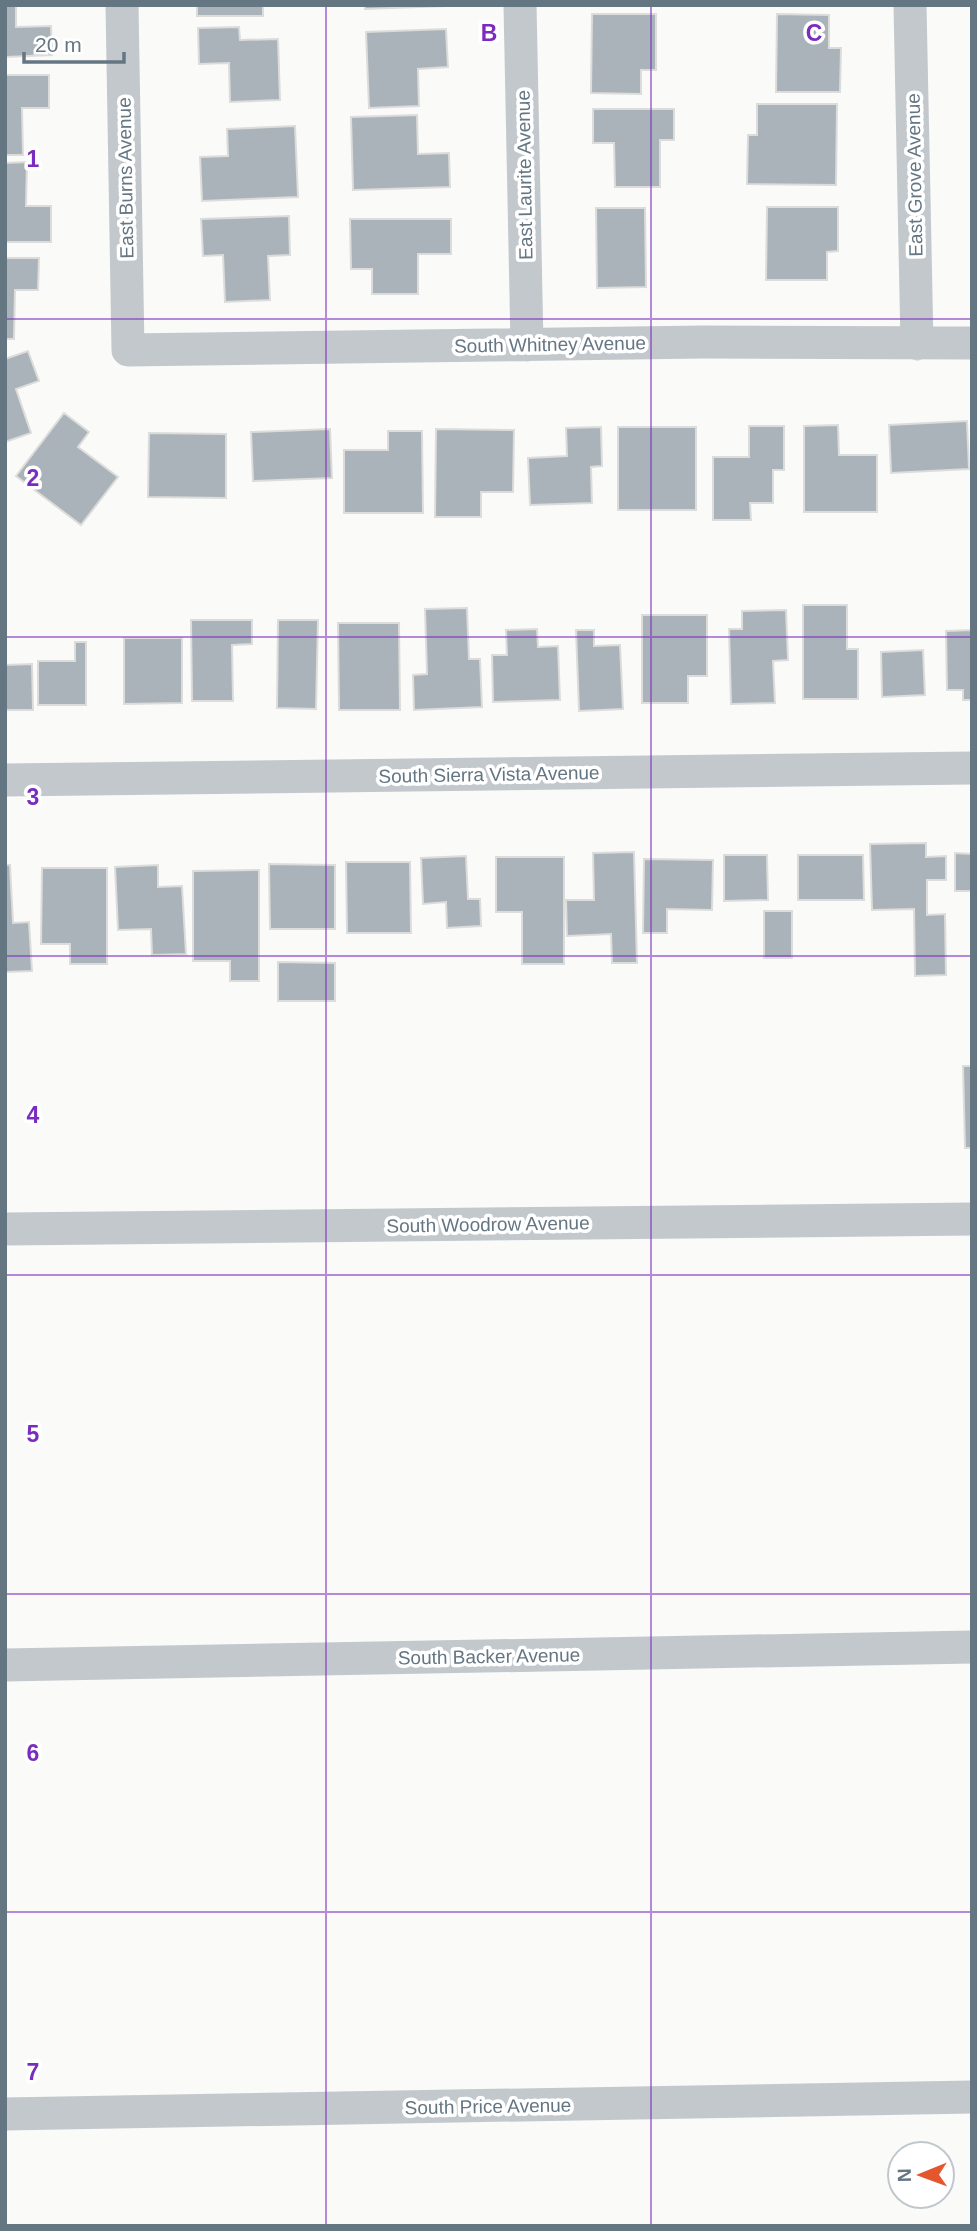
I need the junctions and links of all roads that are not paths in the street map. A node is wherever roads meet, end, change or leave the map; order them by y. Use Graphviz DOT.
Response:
graph roads {
  1 [pos="122,5"];
  2 [pos="520,5"];
  3 [pos="910,5"];
  4 [pos="972,343"];
  5 [pos="918,344"];
  6 [pos="527,345"];
  7 [pos="128,350"];
  8 [pos="972,768"];
  9 [pos="5,779"];
  10 [pos="972,1219"];
  11 [pos="5,1228"];
  12 [pos="972,1647"];
  13 [pos="5,1665"];
  14 [pos="972,2097"];
  15 [pos="5,2114"];
  1 -- 7 [label="street, East Burns Avenue"];
  2 -- 6 [label="street, East Laurite Avenue"];
  3 -- 5 [label="street, East Grove Avenue"];
  4 -- 5 [label="street, South Whitney Avenue"];
  5 -- 6 [label="street, South Whitney Avenue"];
  6 -- 7 [label="street, South Whitney Avenue"];
  8 -- 9 [label="street, South Sierra Vista Avenue"];
  10 -- 11 [label="street, South Woodrow Avenue"];
  12 -- 13 [label="street, South Backer Avenue"];
  14 -- 15 [label="street, South Price Avenue"];
}
